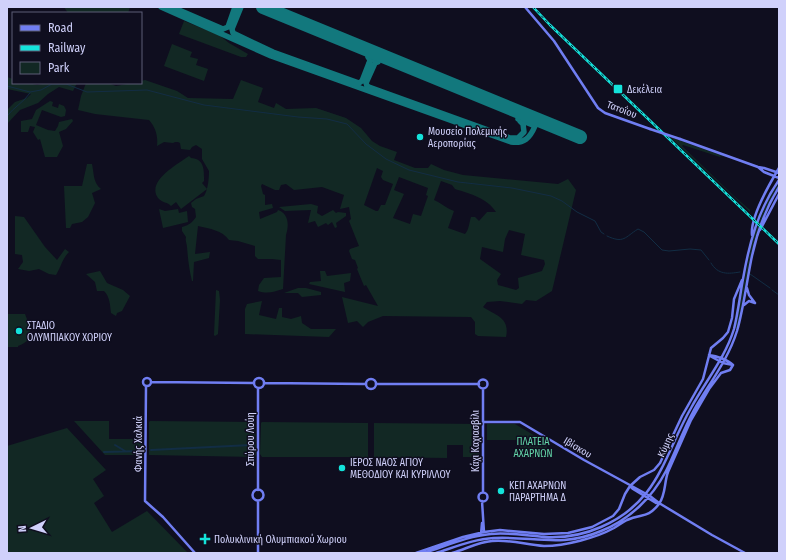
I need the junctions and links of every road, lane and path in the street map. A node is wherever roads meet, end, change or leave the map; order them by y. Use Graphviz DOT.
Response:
graph roads {
  1 [pos="525,7"];
  2 [pos="758,167"];
  3 [pos="779,168"];
  4 [pos="778,173"];
  5 [pos="777,177"];
  6 [pos="779,187"];
  7 [pos="779,194"];
  8 [pos="752,236"];
  9 [pos="756,238"];
  10 [pos="744,278"];
  11 [pos="746,284"];
  12 [pos="742,309"];
  13 [pos="709,356"];
  14 [pos="720,360"];
  15 [pos="724,362"];
  16 [pos="151,382"];
  17 [pos="254,383"];
  18 [pos="264,383"];
  19 [pos="366,384"];
  20 [pos="376,384"];
  21 [pos="478,384"];
  22 [pos="146,386"];
  23 [pos="258,388"];
  24 [pos="483,389"];
  25 [pos="483,422"];
  26 [pos="630,486"];
  27 [pos="258,490"];
  28 [pos="482,492"];
  29 [pos="645,495"];
  30 [pos="649,497"];
  31 [pos="258,501"];
  32 [pos="482,501"];
  33 [pos="659,503"];
  34 [pos="483,535"];
  35 [pos="196,553"];
  36 [pos="258,553"];
  37 [pos="416,553"];
  38 [pos="424,553"];
  39 [pos="436,553"];
  40 [pos="452,553"];
  41 [pos="745,553"];
  1 -- 2 [label="street, Τατοΐου, bridge"];
  2 -- 4 [label="street, Τατοΐου"];
  2 -- 5 [label="street, Τατοΐου"];
  3 -- 4 [label="street"];
  4 -- 5 [label="street"];
  5 -- 8 [label="street, Κύμης"];
  5 -- 8 [label="street"];
  6 -- 9 [label="street, Κύμης"];
  7 -- 9 [label="street"];
  8 -- 10 [label="street, Κύμης"];
  9 -- 11 [label="street, Κύμης"];
  10 -- 13 [label="street"];
  10 -- 14 [label="street, Κύμης"];
  11 -- 12 [label="street, Κύμης"];
  11 -- 12 [label="street"];
  12 -- 15 [label="street, Κύμης"];
  13 -- 14 [label="street"];
  13 -- 26 [label="street"];
  14 -- 15 [label="street"];
  14 -- 29 [label="street, Κύμης"];
  15 -- 30 [label="street, Κύμης"];
  15 -- 33 [label="street"];
  16 -- 17 [label="street"];
  16 -- 22 [label="street"];
  16 -- 22 [label="street"];
  17 -- 18 [label="street"];
  17 -- 23 [label="street"];
  18 -- 19 [label="street"];
  18 -- 23 [label="street"];
  19 -- 20 [label="street"];
  19 -- 20 [label="street"];
  20 -- 21 [label="street"];
  21 -- 24 [label="street"];
  21 -- 24 [label="street"];
  22 -- 35 [label="street, Φανής Χαλκιά"];
  23 -- 27 [label="street, Σπύρου Λούη"];
  24 -- 25 [label="street, Κάχι Καχιασβίλι"];
  25 -- 26 [label="street, Ιβίσκου"];
  25 -- 28 [label="street, Κάχι Καχιασβίλι"];
  26 -- 29 [label="street, Ιβίσκου"];
  26 -- 34 [label="street"];
  27 -- 31 [label="street"];
  27 -- 31 [label="street"];
  28 -- 32 [label="street"];
  28 -- 32 [label="street"];
  29 -- 30 [label="street, Ιβίσκου"];
  29 -- 34 [label="street, Κύμης"];
  30 -- 33 [label="street, Ιβίσκου"];
  30 -- 34 [label="street, Κύμης"];
  31 -- 36 [label="street"];
  32 -- 34 [label="street"];
  33 -- 40 [label="street"];
  33 -- 41 [label="street, Ιβίσκου"];
  34 -- 37 [label="street"];
  34 -- 38 [label="street, Κύμης"];
  34 -- 39 [label="street, Κύμης"];
}
